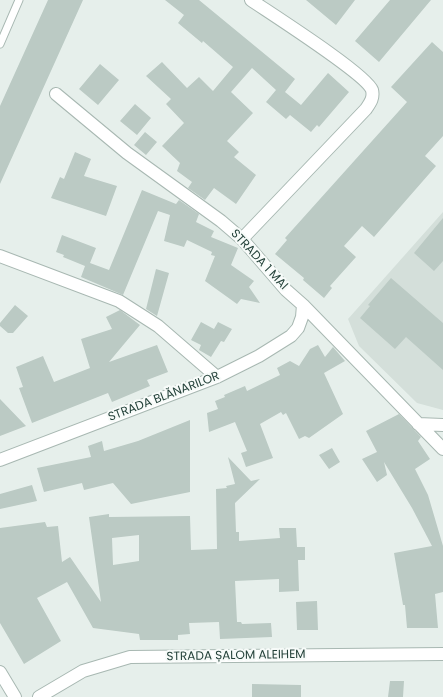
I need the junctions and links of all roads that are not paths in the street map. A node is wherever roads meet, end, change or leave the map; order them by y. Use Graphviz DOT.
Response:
graph roads {
  1 [pos="19,0"];
  2 [pos="251,0"];
  3 [pos="0,44"];
  4 [pos="56,94"];
  5 [pos="242,239"];
  6 [pos="0,256"];
  7 [pos="303,305"];
  8 [pos="217,377"];
  9 [pos="418,424"];
  10 [pos="443,425"];
  11 [pos="443,449"];
  12 [pos="0,460"];
  13 [pos="443,654"];
  14 [pos="0,672"];
  15 [pos="16,697"];
  16 [pos="39,697"];
  1 -- 3 [label="lane"];
  2 -- 5 [label="street"];
  4 -- 5 [label="street, STRADA 1 MAI"];
  5 -- 7 [label="street, STRADA 1 MAI"];
  6 -- 8 [label="street"];
  7 -- 8 [label="street, STRADA BLĂNARILOR"];
  7 -- 9 [label="street, STRADA 1 MAI"];
  8 -- 12 [label="street, STRADA BLĂNARILOR"];
  9 -- 10 [label="street"];
  9 -- 11 [label="street, STRADA 1 MAI"];
  13 -- 16 [label="street, STRADA ȘALOM ALEIHEM"];
  14 -- 15 [label="street"];
}
